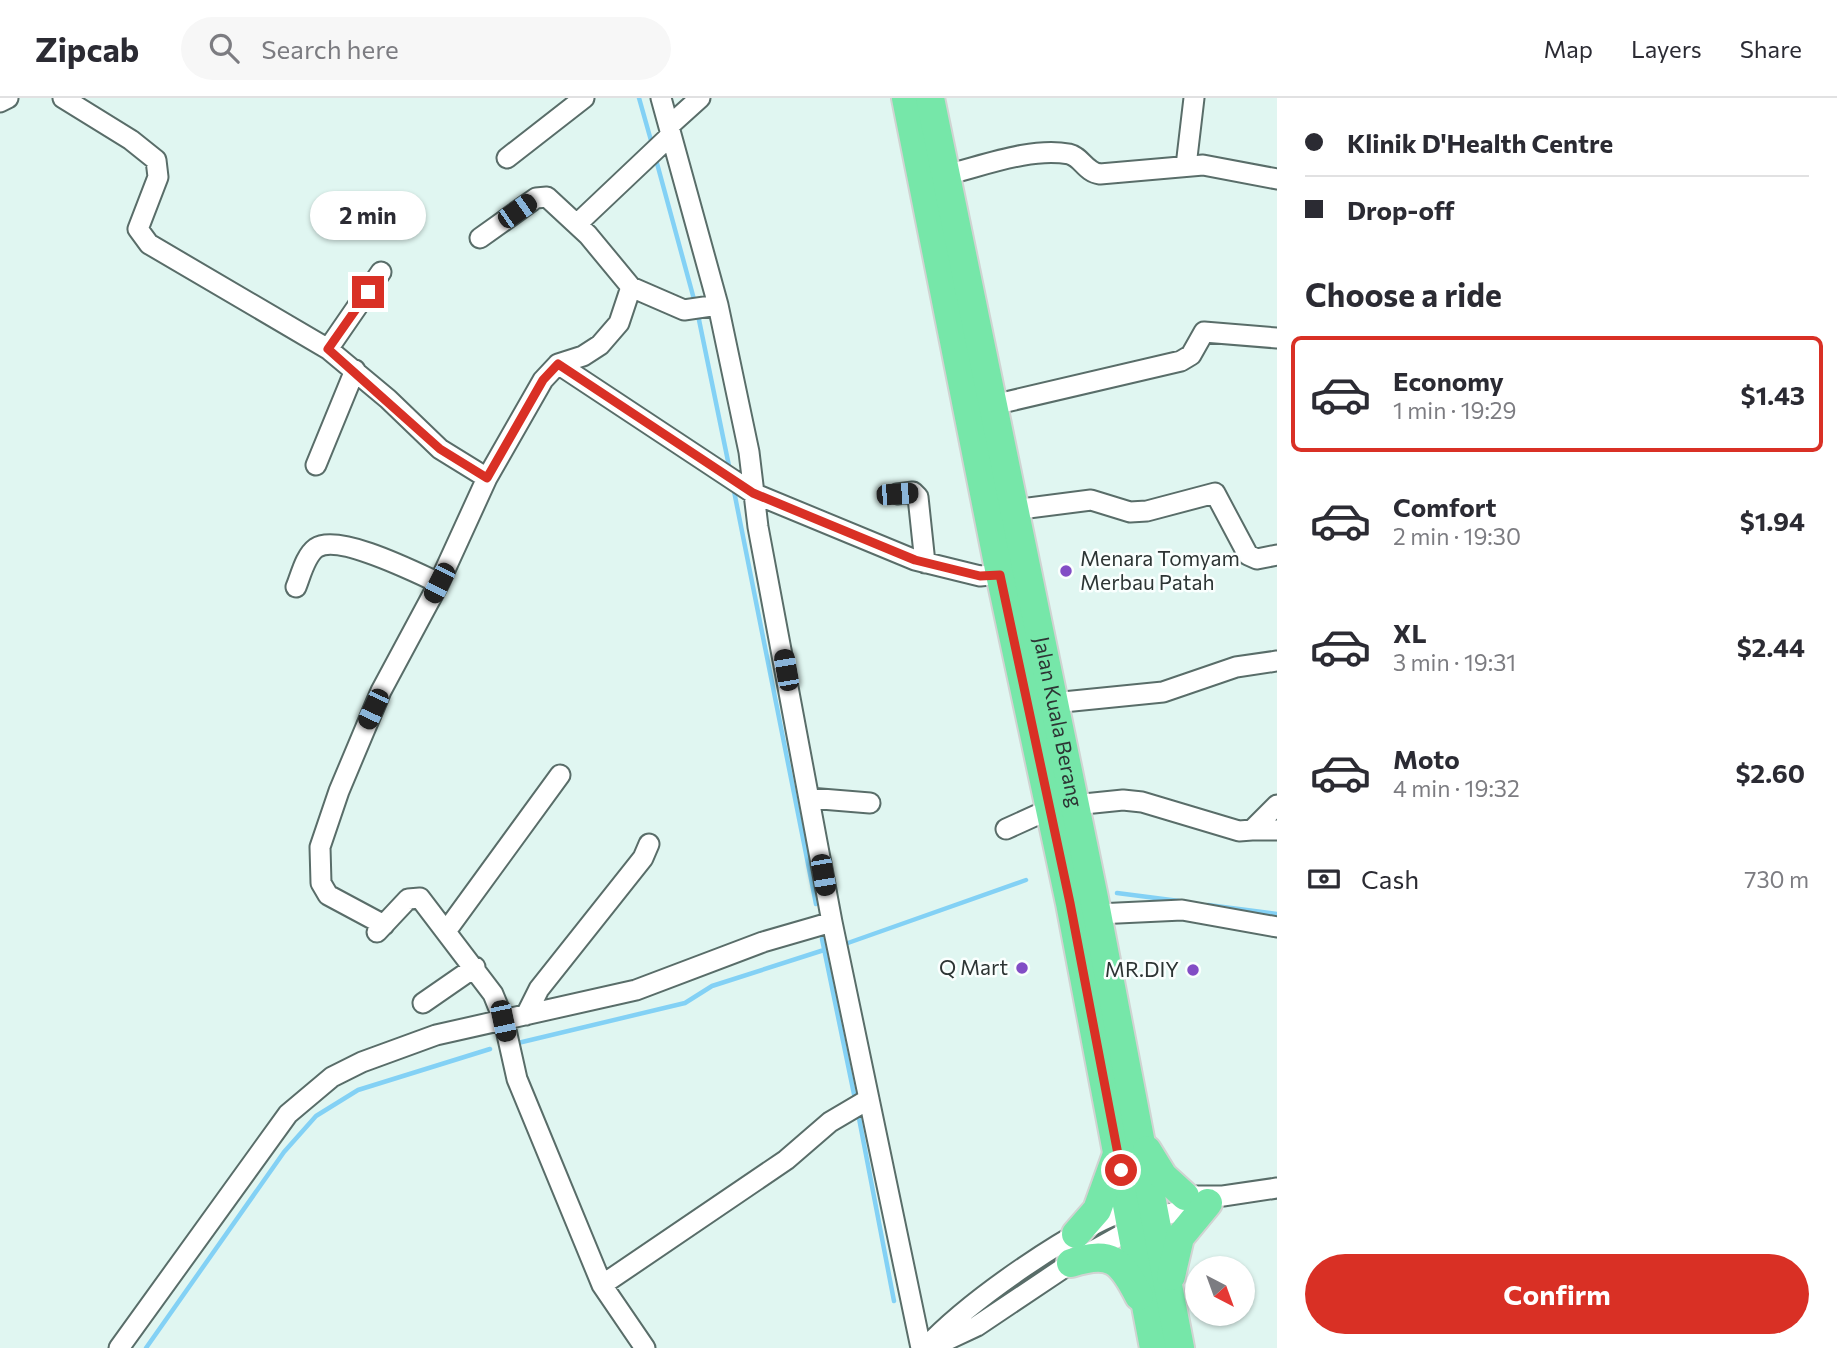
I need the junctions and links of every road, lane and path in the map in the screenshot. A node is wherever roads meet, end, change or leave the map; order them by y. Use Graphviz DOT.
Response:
graph roads {
  1 [pos="8,98"];
  2 [pos="63,98"];
  3 [pos="584,98"];
  4 [pos="661,98"];
  5 [pos="700,98"];
  6 [pos="906,98"];
  7 [pos="930,98"];
  8 [pos="1194,98"];
  9 [pos="0,102"];
  10 [pos="663,140"];
  11 [pos="507,158"];
  12 [pos="1186,166"];
  13 [pos="936,170"];
  14 [pos="1277,179"];
  15 [pos="577,224"];
  16 [pos="480,238"];
  17 [pos="381,272"];
  18 [pos="631,287"];
  19 [pos="713,306"];
  20 [pos="1277,338"];
  21 [pos="328,349"];
  22 [pos="558,364"];
  23 [pos="355,370"];
  24 [pos="993,405"];
  25 [pos="316,465"];
  26 [pos="487,478"];
  27 [pos="750,491"];
  28 [pos="897,494"];
  29 [pos="1013,510"];
  30 [pos="1277,555"];
  31 [pos="925,563"];
  32 [pos="1000,575"];
  33 [pos="439,583"];
  34 [pos="296,587"];
  35 [pos="1277,661"];
  36 [pos="1054,703"];
  37 [pos="560,775"];
  38 [pos="809,798"];
  39 [pos="870,803"];
  40 [pos="1277,805"];
  41 [pos="1062,807"];
  42 [pos="1006,829"];
  43 [pos="1277,830"];
  44 [pos="1252,831"];
  45 [pos="649,844"];
  46 [pos="1097,914"];
  47 [pos="832,922"];
  48 [pos="1277,927"];
  49 [pos="447,930"];
  50 [pos="475,967"];
  51 [pos="423,1003"];
  52 [pos="526,1015"];
  53 [pos="503,1021"];
  54 [pos="869,1099"];
  55 [pos="1139,1128"];
  56 [pos="1117,1151"];
  57 [pos="1277,1188"];
  58 [pos="1206,1199"];
  59 [pos="1141,1214"];
  60 [pos="1076,1234"];
  61 [pos="1071,1263"];
  62 [pos="603,1285"];
  63 [pos="1169,1292"];
  64 [pos="1145,1308"];
  65 [pos="119,1348"];
  66 [pos="645,1348"];
  67 [pos="925,1348"];
  68 [pos="1154,1348"];
  69 [pos="1180,1348"];
  1 -- 9 [label="street"];
  2 -- 21 [label="street"];
  3 -- 11 [label="street"];
  4 -- 10 [label="street"];
  5 -- 10 [label="street"];
  6 -- 13 [label="highway, Jalan Kuala Berang"];
  7 -- 13 [label="highway, Jalan Kuala Berang"];
  8 -- 12 [label="street"];
  10 -- 15 [label="street"];
  10 -- 19 [label="street"];
  12 -- 13 [label="street"];
  12 -- 14 [label="street"];
  13 -- 24 [label="highway, Jalan Kuala Berang"];
  13 -- 32 [label="highway, Jalan Kuala Berang"];
  15 -- 16 [label="street"];
  15 -- 18 [label="street"];
  17 -- 21 [label="street"];
  18 -- 19 [label="street"];
  18 -- 22 [label="street"];
  19 -- 27 [label="street"];
  20 -- 24 [label="street"];
  21 -- 23 [label="street"];
  22 -- 26 [label="street"];
  22 -- 27 [label="street"];
  23 -- 25 [label="street"];
  23 -- 26 [label="street"];
  24 -- 29 [label="highway, Jalan Kuala Berang"];
  26 -- 33 [label="street"];
  27 -- 31 [label="street"];
  27 -- 38 [label="street"];
  28 -- 31 [label="street"];
  29 -- 30 [label="street"];
  29 -- 36 [label="highway, Jalan Kuala Berang"];
  31 -- 32 [label="street"];
  32 -- 41 [label="highway, Jalan Kuala Berang"];
  33 -- 34 [label="street"];
  33 -- 49 [label="street"];
  35 -- 36 [label="street"];
  36 -- 41 [label="highway, Jalan Kuala Berang"];
  37 -- 49 [label="street"];
  38 -- 39 [label="street"];
  38 -- 47 [label="street"];
  40 -- 44 [label="street"];
  41 -- 42 [label="street"];
  41 -- 44 [label="street"];
  41 -- 46 [label="highway, Jalan Kuala Berang"];
  41 -- 56 [label="highway, Jalan Kuala Berang"];
  43 -- 44 [label="street"];
  45 -- 52 [label="street"];
  46 -- 48 [label="street"];
  46 -- 55 [label="highway, Jalan Kuala Berang"];
  47 -- 52 [label="street"];
  47 -- 54 [label="street"];
  49 -- 50 [label="street"];
  50 -- 51 [label="street"];
  50 -- 53 [label="street"];
  52 -- 53 [label="street"];
  53 -- 62 [label="street"];
  53 -- 65 [label="street"];
  54 -- 62 [label="street"];
  54 -- 67 [label="street"];
  55 -- 58 [label="highway"];
  55 -- 59 [label="highway, Jalan Kuala Berang"];
  56 -- 59 [label="highway, Jalan Kuala Berang"];
  56 -- 60 [label="highway"];
  57 -- 58 [label="street"];
  58 -- 59 [label="street"];
  58 -- 63 [label="highway"];
  59 -- 60 [label="street"];
  59 -- 61 [label="street"];
  59 -- 63 [label="highway, Jalan Kuala Berang"];
  59 -- 64 [label="highway, Jalan Kuala Berang"];
  60 -- 67 [label="street"];
  61 -- 64 [label="highway"];
  61 -- 67 [label="street"];
  62 -- 66 [label="street"];
  63 -- 69 [label="highway, Jalan Kuala Berang"];
  64 -- 68 [label="highway, Jalan Kuala Berang"];
}
